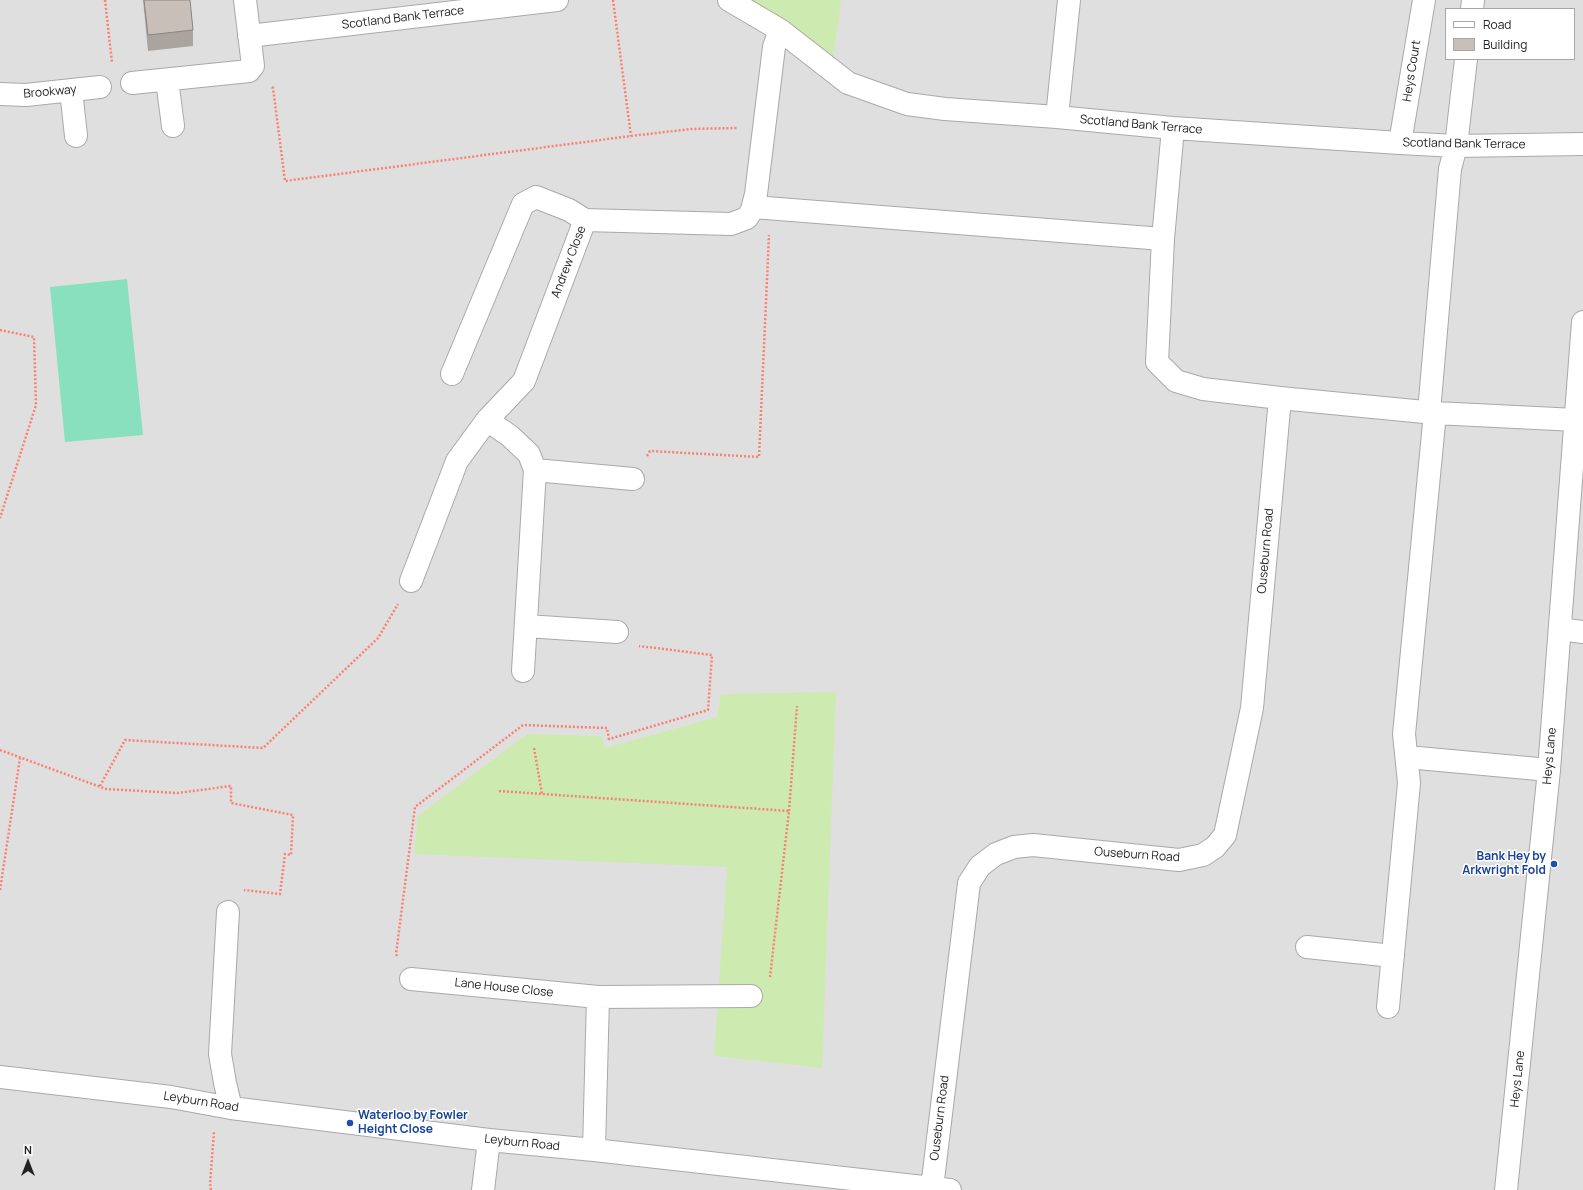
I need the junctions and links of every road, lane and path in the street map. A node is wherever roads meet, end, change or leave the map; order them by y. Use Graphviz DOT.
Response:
graph roads {
  1 [pos="105,0"];
  2 [pos="245,0"];
  3 [pos="557,0"];
  4 [pos="613,0"];
  5 [pos="730,0"];
  6 [pos="1070,0"];
  7 [pos="1424,0"];
  8 [pos="524,2"];
  9 [pos="780,30"];
  10 [pos="249,36"];
  11 [pos="1466,60"];
  12 [pos="251,69"];
  13 [pos="106,78"];
  14 [pos="166,80"];
  15 [pos="132,83"];
  16 [pos="71,90"];
  17 [pos="0,94"];
  18 [pos="1057,117"];
  19 [pos="173,126"];
  20 [pos="765,127"];
  21 [pos="1173,128"];
  22 [pos="76,136"];
  23 [pos="631,136"];
  24 [pos="1400,143"];
  25 [pos="1583,144"];
  26 [pos="1456,146"];
  27 [pos="762,208"];
  28 [pos="585,220"];
  29 [pos="1163,239"];
  30 [pos="1583,322"];
  31 [pos="0,330"];
  32 [pos="452,374"];
  33 [pos="1280,398"];
  34 [pos="1432,412"];
  35 [pos="487,420"];
  36 [pos="1576,420"];
  37 [pos="535,470"];
  38 [pos="633,479"];
  39 [pos="0,518"];
  40 [pos="411,581"];
  41 [pos="526,626"];
  42 [pos="1560,629"];
  43 [pos="617,632"];
  44 [pos="1583,632"];
  45 [pos="524,671"];
  46 [pos="797,706"];
  47 [pos="534,748"];
  48 [pos="0,750"];
  49 [pos="1407,757"];
  50 [pos="20,758"];
  51 [pos="1549,770"];
  52 [pos="100,786"];
  53 [pos="499,791"];
  54 [pos="542,794"];
  55 [pos="788,811"];
  56 [pos="0,890"];
  57 [pos="228,912"];
  58 [pos="1307,947"];
  59 [pos="1393,956"];
  60 [pos="411,979"];
  61 [pos="751,996"];
  62 [pos="598,997"];
  63 [pos="1388,1006"];
  64 [pos="0,1077"];
  65 [pos="224,1107"];
  66 [pos="489,1140"];
  67 [pos="594,1150"];
  68 [pos="941,1189"];
  69 [pos="211,1190"];
  70 [pos="483,1190"];
  71 [pos="1506,1190"];
  1 -- 13 [label="path"];
  2 -- 10 [label="street"];
  3 -- 8 [label="street, Scotland Bank Terrace"];
  4 -- 23 [label="path"];
  5 -- 9 [label="street, Scotland Bank Terrace"];
  6 -- 18 [label="street"];
  7 -- 24 [label="street, Heys Court"];
  8 -- 10 [label="street, Scotland Bank Terrace"];
  9 -- 18 [label="street, Scotland Bank Terrace"];
  9 -- 20 [label="street"];
  10 -- 12 [label="street"];
  11 -- 26 [label="street"];
  12 -- 14 [label="street"];
  12 -- 23 [label="path"];
  13 -- 16 [label="street, Brookway"];
  14 -- 15 [label="street"];
  14 -- 19 [label="street"];
  16 -- 17 [label="street, Brookway"];
  16 -- 22 [label="street"];
  18 -- 21 [label="street, Scotland Bank Terrace"];
  20 -- 23 [label="path"];
  20 -- 27 [label="street"];
  21 -- 24 [label="street, Scotland Bank Terrace"];
  21 -- 29 [label="street"];
  24 -- 26 [label="street, Scotland Bank Terrace"];
  25 -- 26 [label="street, Scotland Bank Terrace"];
  26 -- 34 [label="street"];
  27 -- 28 [label="street, Andrew Close"];
  27 -- 29 [label="street"];
  27 -- 38 [label="path"];
  28 -- 32 [label="street"];
  28 -- 35 [label="street, Andrew Close"];
  29 -- 33 [label="street"];
  30 -- 36 [label="street, Heys Lane"];
  31 -- 39 [label="path"];
  33 -- 34 [label="street"];
  33 -- 68 [label="street, Ouseburn Road"];
  34 -- 36 [label="street"];
  34 -- 49 [label="street"];
  35 -- 37 [label="street"];
  35 -- 40 [label="street, Andrew Close"];
  36 -- 42 [label="street, Heys Lane"];
  37 -- 38 [label="street"];
  37 -- 41 [label="street"];
  40 -- 52 [label="path"];
  41 -- 43 [label="street"];
  41 -- 45 [label="street"];
  42 -- 44 [label="street"];
  42 -- 51 [label="street, Heys Lane"];
  43 -- 60 [label="path"];
  46 -- 55 [label="path"];
  47 -- 54 [label="path"];
  48 -- 50 [label="path"];
  49 -- 51 [label="street"];
  49 -- 59 [label="street"];
  50 -- 52 [label="path"];
  50 -- 56 [label="path"];
  51 -- 71 [label="street, Heys Lane"];
  52 -- 57 [label="path"];
  53 -- 54 [label="path"];
  54 -- 55 [label="path"];
  55 -- 61 [label="path"];
  57 -- 65 [label="street"];
  58 -- 59 [label="street"];
  59 -- 63 [label="street"];
  60 -- 62 [label="street, Lane House Close"];
  61 -- 62 [label="street, Lane House Close"];
  62 -- 67 [label="street"];
  64 -- 65 [label="street, Leyburn Road"];
  65 -- 66 [label="street, Leyburn Road"];
  65 -- 69 [label="path"];
  66 -- 67 [label="street, Leyburn Road"];
  66 -- 70 [label="street"];
  67 -- 68 [label="street, Leyburn Road"];
}
